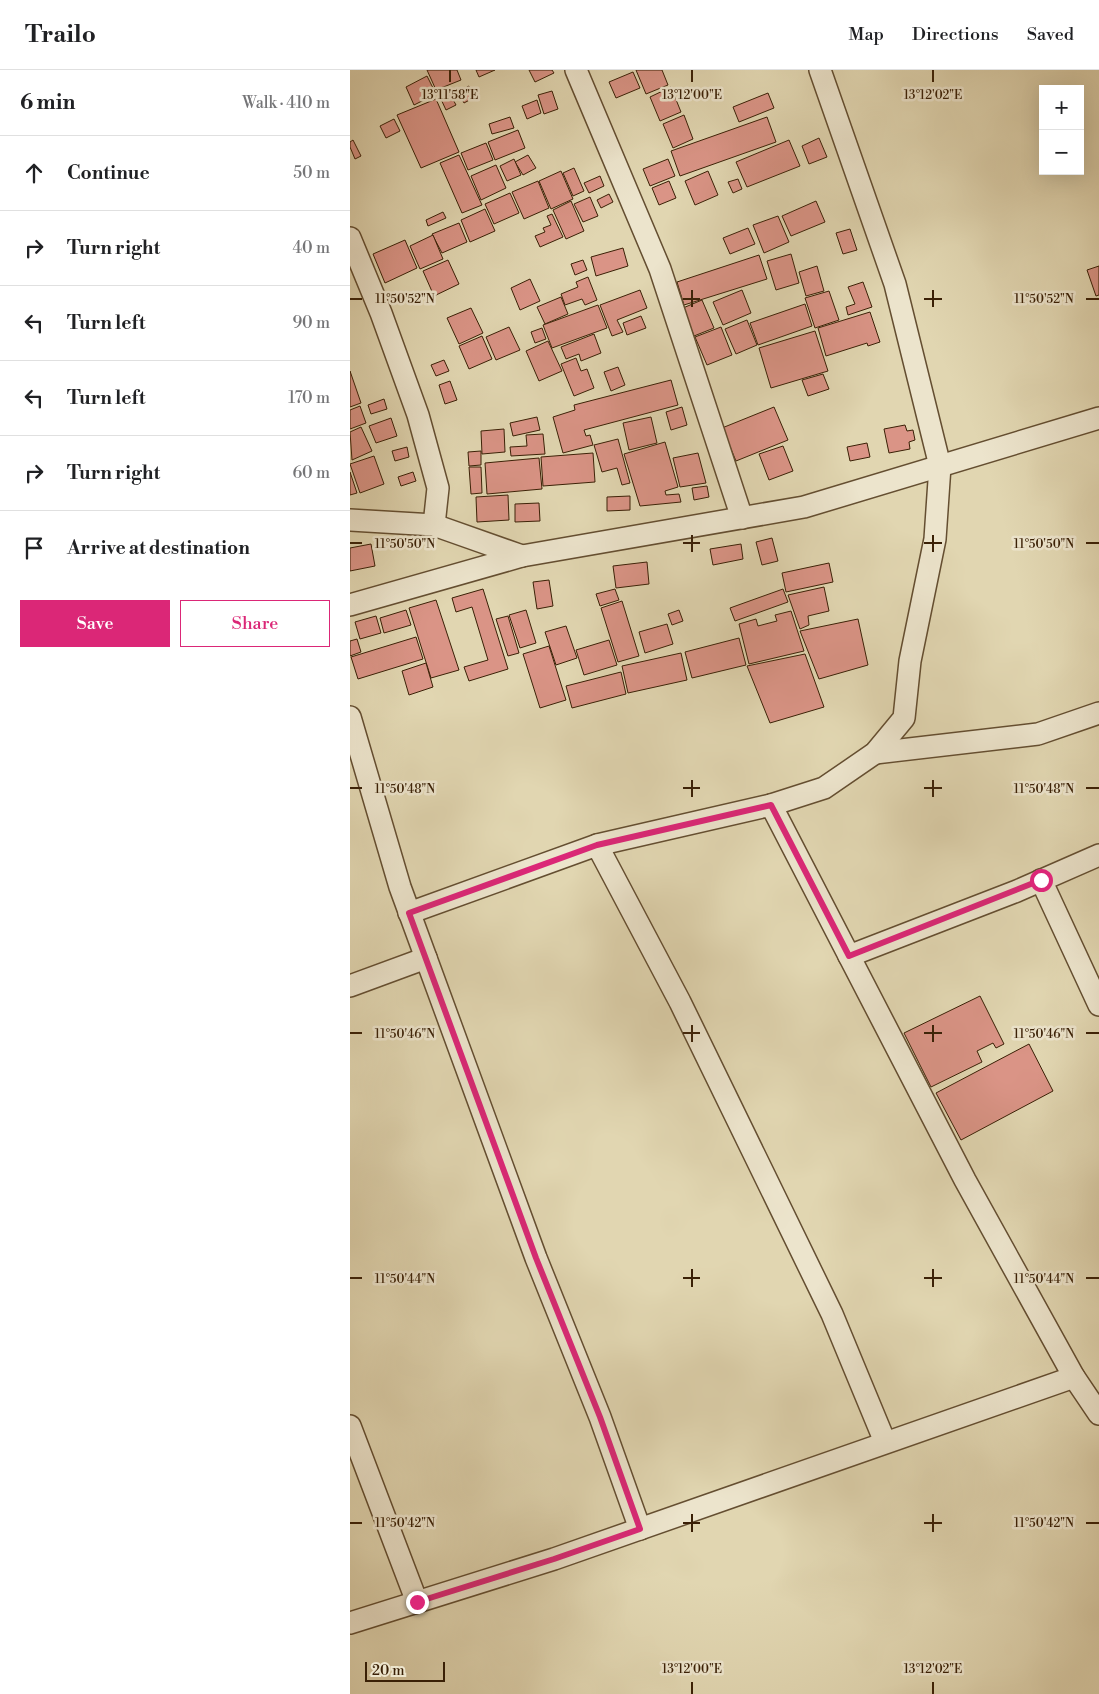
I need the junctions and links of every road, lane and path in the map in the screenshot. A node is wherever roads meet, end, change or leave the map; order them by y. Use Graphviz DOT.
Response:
graph roads {
  1 [pos="576,70"];
  2 [pos="820,70"];
  3 [pos="350,238"];
  4 [pos="1099,418"];
  5 [pos="940,466"];
  6 [pos="742,518"];
  7 [pos="350,520"];
  8 [pos="434,525"];
  9 [pos="522,556"];
  10 [pos="350,606"];
  11 [pos="1099,713"];
  12 [pos="350,717"];
  13 [pos="874,753"];
  14 [pos="771,805"];
  15 [pos="597,845"];
  16 [pos="1099,855"];
  17 [pos="1041,880"];
  18 [pos="409,913"];
  19 [pos="849,956"];
  20 [pos="426,958"];
  21 [pos="350,986"];
  22 [pos="1099,1005"];
  23 [pos="1074,1377"];
  24 [pos="1099,1414"];
  25 [pos="350,1426"];
  26 [pos="885,1442"];
  27 [pos="640,1529"];
  28 [pos="417,1602"];
  29 [pos="350,1623"];
  1 -- 6 [label="street"];
  2 -- 5 [label="street"];
  3 -- 8 [label="street"];
  4 -- 5 [label="street"];
  5 -- 6 [label="street"];
  5 -- 13 [label="street"];
  6 -- 9 [label="street"];
  7 -- 8 [label="street"];
  8 -- 9 [label="street"];
  9 -- 10 [label="street"];
  11 -- 13 [label="street"];
  12 -- 18 [label="street"];
  13 -- 14 [label="street"];
  14 -- 15 [label="street"];
  14 -- 19 [label="street"];
  15 -- 18 [label="street"];
  15 -- 26 [label="street"];
  16 -- 17 [label="street"];
  17 -- 19 [label="street"];
  17 -- 22 [label="street"];
  18 -- 20 [label="street"];
  19 -- 23 [label="street"];
  20 -- 21 [label="street"];
  20 -- 27 [label="street"];
  23 -- 24 [label="street"];
  23 -- 26 [label="street"];
  25 -- 28 [label="street"];
  26 -- 27 [label="street"];
  27 -- 28 [label="street"];
  28 -- 29 [label="street"];
}
